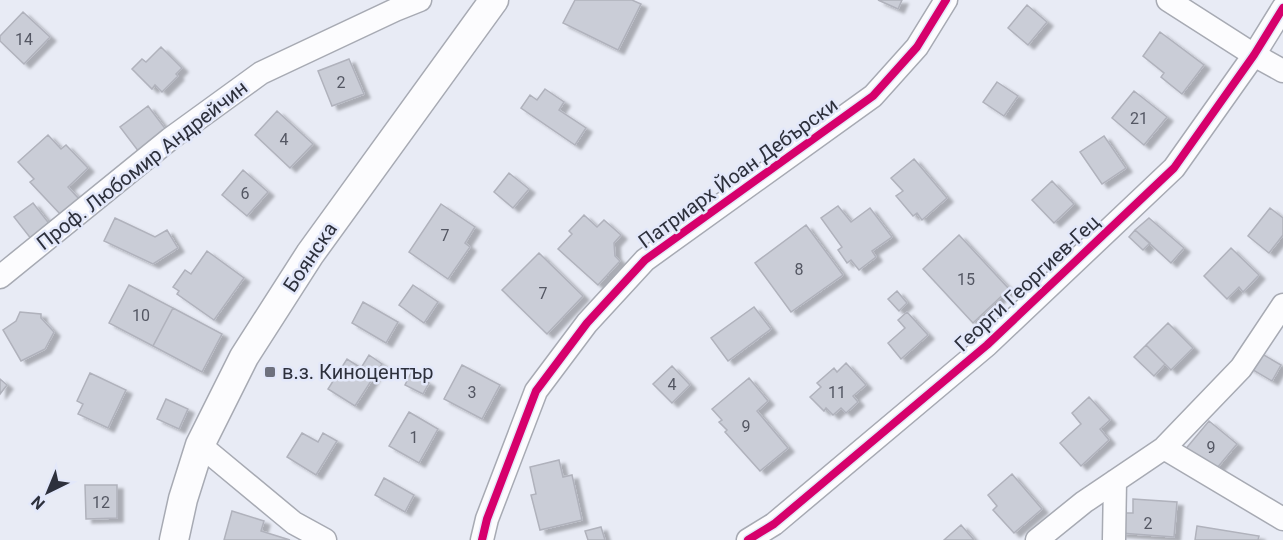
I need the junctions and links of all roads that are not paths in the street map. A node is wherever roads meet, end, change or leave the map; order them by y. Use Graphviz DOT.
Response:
graph roads {
  1 [pos="420,0"];
  2 [pos="494,0"];
  3 [pos="946,0"];
  4 [pos="1168,0"];
  5 [pos="1283,8"];
  6 [pos="1254,55"];
  7 [pos="1283,71"];
  8 [pos="0,278"];
  9 [pos="1283,305"];
  10 [pos="200,445"];
  11 [pos="1164,448"];
  12 [pos="1115,481"];
  13 [pos="1283,519"];
  14 [pos="174,540"];
  15 [pos="325,540"];
  16 [pos="482,540"];
  17 [pos="748,540"];
  18 [pos="1037,540"];
  19 [pos="1114,540"];
  1 -- 8 [label="street, Проф. Любомир Андрейчин"];
  2 -- 10 [label="main road, Боянска"];
  3 -- 16 [label="street, Патриарх Йоан Дебърски"];
  4 -- 6 [label="street"];
  5 -- 6 [label="street, Георги Георгиев-Гец"];
  6 -- 7 [label="street"];
  6 -- 17 [label="street, Георги Георгиев-Гец"];
  9 -- 11 [label="street"];
  10 -- 14 [label="main road, Боянска"];
  10 -- 15 [label="street"];
  11 -- 12 [label="street"];
  11 -- 13 [label="street"];
  12 -- 18 [label="street"];
  12 -- 19 [label="street"];
}
